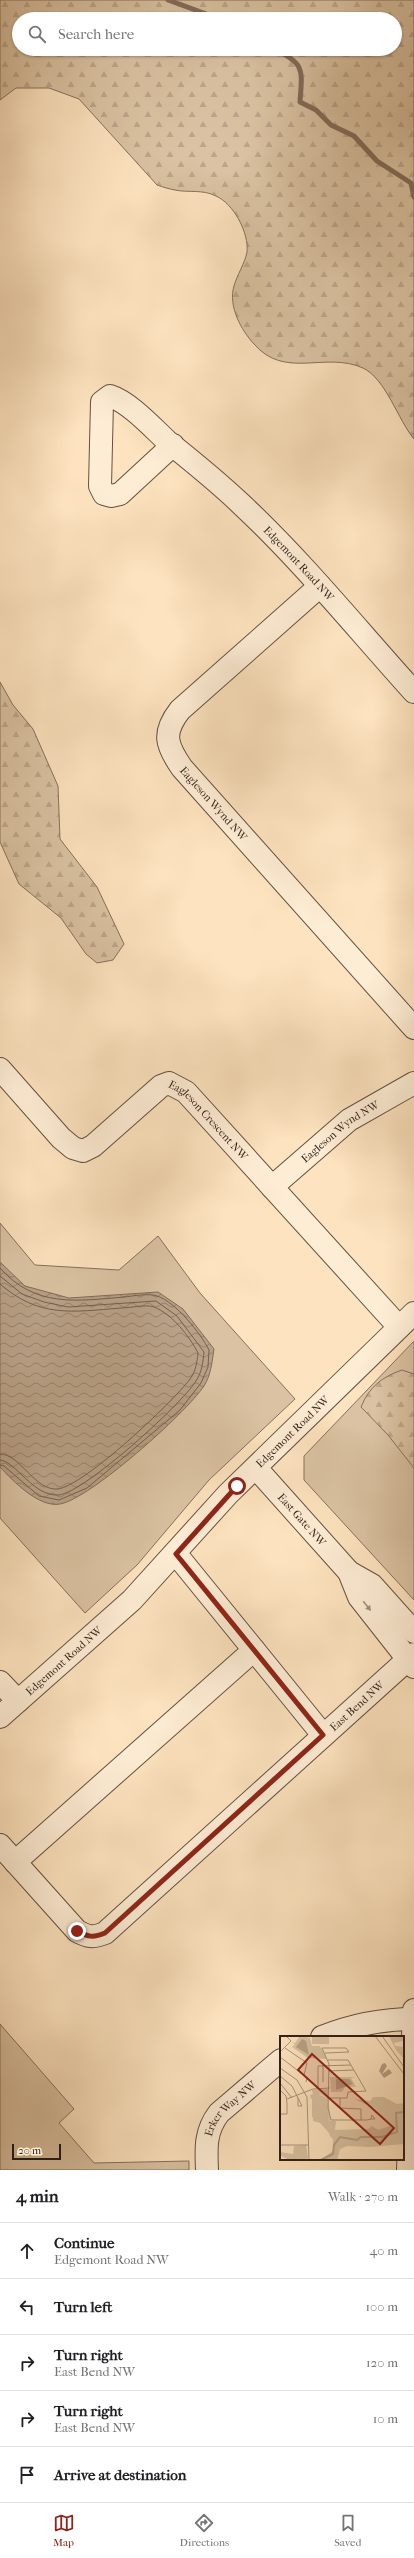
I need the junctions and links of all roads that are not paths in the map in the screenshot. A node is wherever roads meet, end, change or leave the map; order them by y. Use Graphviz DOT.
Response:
graph roads {
  1 [pos="173,445"];
  2 [pos="320,586"];
  3 [pos="414,692"];
  4 [pos="414,1028"];
  5 [pos="0,1069"];
  6 [pos="414,1083"];
  7 [pos="272,1187"];
  8 [pos="407,1320"];
  9 [pos="256,1468"];
  10 [pos="176,1554"];
  11 [pos="349,1572"];
  12 [pos="414,1632"];
  13 [pos="254,1650"];
  14 [pos="412,1660"];
  15 [pos="0,1682"];
  16 [pos="18,1701"];
  17 [pos="0,1717"];
  18 [pos="323,1735"];
  19 [pos="0,1845"];
  20 [pos="15,1862"];
  21 [pos="414,2010"];
  22 [pos="414,2019"];
  23 [pos="325,2036"];
  24 [pos="280,2061"];
  25 [pos="206,2170"];
  26 [pos="408,2170"];
  1 -- 2 [label="street, Edgemont Road NW"];
  2 -- 3 [label="street, Edgemont Road NW"];
  2 -- 4 [label="street, Eagleson Wynd NW"];
  5 -- 7 [label="street, Eagleson Crescent NW"];
  6 -- 7 [label="street, Eagleson Wynd NW"];
  7 -- 8 [label="street, Eagleson Crescent NW"];
  8 -- 9 [label="street, Edgemont Road NW"];
  9 -- 10 [label="street, Edgemont Road NW"];
  9 -- 11 [label="street, East Gate NW"];
  10 -- 13 [label="street"];
  10 -- 16 [label="street, Edgemont Road NW"];
  11 -- 12 [label="street, East Gate NW"];
  11 -- 14 [label="street, East Gate NW, one-way"];
  13 -- 18 [label="street"];
  13 -- 20 [label="street"];
  14 -- 18 [label="street, East Bend NW"];
  15 -- 16 [label="street"];
  16 -- 17 [label="street, Edgemont Road NW"];
  18 -- 20 [label="street, East Bend NW"];
  19 -- 20 [label="street, East Bend NW"];
  21 -- 22 [label="street"];
  22 -- 23 [label="street"];
  22 -- 26 [label="street"];
  24 -- 25 [label="street, Erker Way NW"];
}
